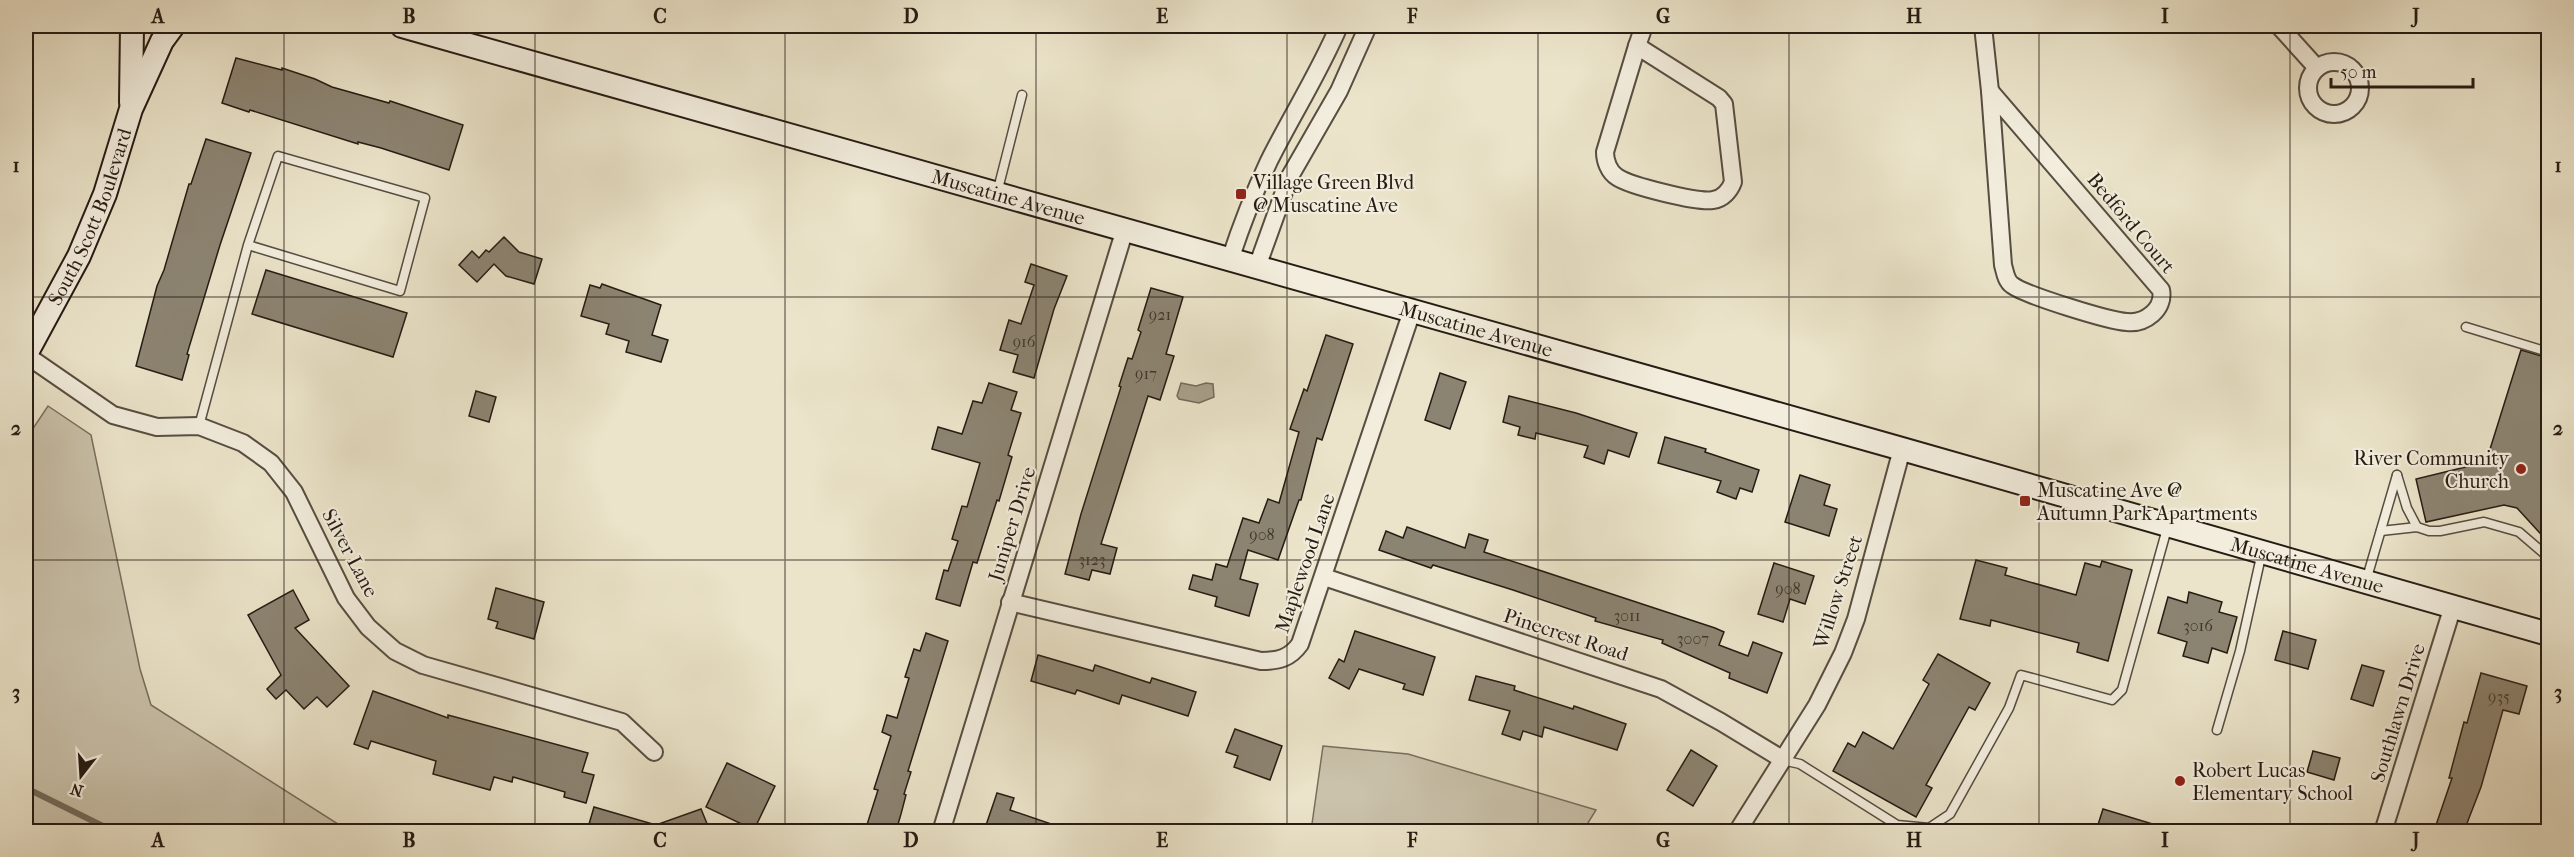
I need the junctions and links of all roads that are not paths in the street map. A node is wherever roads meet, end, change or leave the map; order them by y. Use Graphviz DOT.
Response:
graph roads {
  1 [pos="132,26"];
  2 [pos="173,26"];
  3 [pos="402,26"];
  4 [pos="1339,26"];
  5 [pos="1368,26"];
  6 [pos="1644,26"];
  7 [pos="1983,26"];
  8 [pos="2279,26"];
  9 [pos="1637,46"];
  10 [pos="2317,68"];
  11 [pos="1990,91"];
  12 [pos="1022,95"];
  13 [pos="131,109"];
  14 [pos="997,194"];
  15 [pos="1125,230"];
  16 [pos="249,245"];
  17 [pos="1230,260"];
  18 [pos="1257,267"];
  19 [pos="1412,311"];
  20 [pos="2466,327"];
  21 [pos="2548,352"];
  22 [pos="26,355"];
  23 [pos="199,426"];
  24 [pos="1902,448"];
  25 [pos="2169,525"];
  26 [pos="2418,527"];
  27 [pos="2381,531"];
  28 [pos="2263,552"];
  29 [pos="2548,557"];
  30 [pos="1324,577"];
  31 [pos="2366,581"];
  32 [pos="1010,602"];
  33 [pos="2453,606"];
  34 [pos="2548,634"];
  35 [pos="2217,730"];
  36 [pos="654,752"];
  37 [pos="1782,759"];
  38 [pos="941,831"];
  39 [pos="1737,831"];
  40 [pos="2383,831"];
  1 -- 13 [label="main road, South Scott Boulevard"];
  2 -- 13 [label="main road, South Scott Boulevard"];
  3 -- 14 [label="main road, Muscatine Avenue"];
  4 -- 17 [label="street"];
  5 -- 18 [label="street"];
  6 -- 9 [label="street"];
  7 -- 11 [label="street, Bedford Court"];
  8 -- 10 [label="street"];
  9 -- 9 [label="street"];
  11 -- 11 [label="street, Bedford Court"];
  12 -- 14 [label="lane"];
  13 -- 22 [label="main road, South Scott Boulevard"];
  14 -- 15 [label="main road, Muscatine Avenue"];
  15 -- 17 [label="main road, Muscatine Avenue"];
  15 -- 32 [label="street, Juniper Drive"];
  16 -- 16 [label="lane"];
  16 -- 23 [label="lane"];
  17 -- 18 [label="main road, Muscatine Avenue"];
  18 -- 19 [label="main road, Muscatine Avenue"];
  19 -- 24 [label="main road, Muscatine Avenue"];
  19 -- 30 [label="street, Maplewood Lane"];
  20 -- 21 [label="lane"];
  22 -- 23 [label="street, Silver Lane"];
  23 -- 36 [label="street, Silver Lane"];
  24 -- 25 [label="main road, Muscatine Avenue"];
  24 -- 37 [label="street, Willow Street"];
  25 -- 28 [label="main road, Muscatine Avenue"];
  25 -- 37 [label="lane"];
  26 -- 27 [label="lane"];
  26 -- 27 [label="lane"];
  26 -- 29 [label="lane"];
  27 -- 31 [label="lane"];
  28 -- 31 [label="main road, Muscatine Avenue"];
  28 -- 35 [label="lane"];
  30 -- 32 [label="street, Maplewood Lane"];
  30 -- 37 [label="street, Pinecrest Road"];
  31 -- 33 [label="main road, Muscatine Avenue"];
  32 -- 38 [label="street, Juniper Drive"];
  33 -- 34 [label="main road, Muscatine Avenue"];
  33 -- 40 [label="street, Southlawn Drive"];
  37 -- 39 [label="street, Willow Street"];
}
